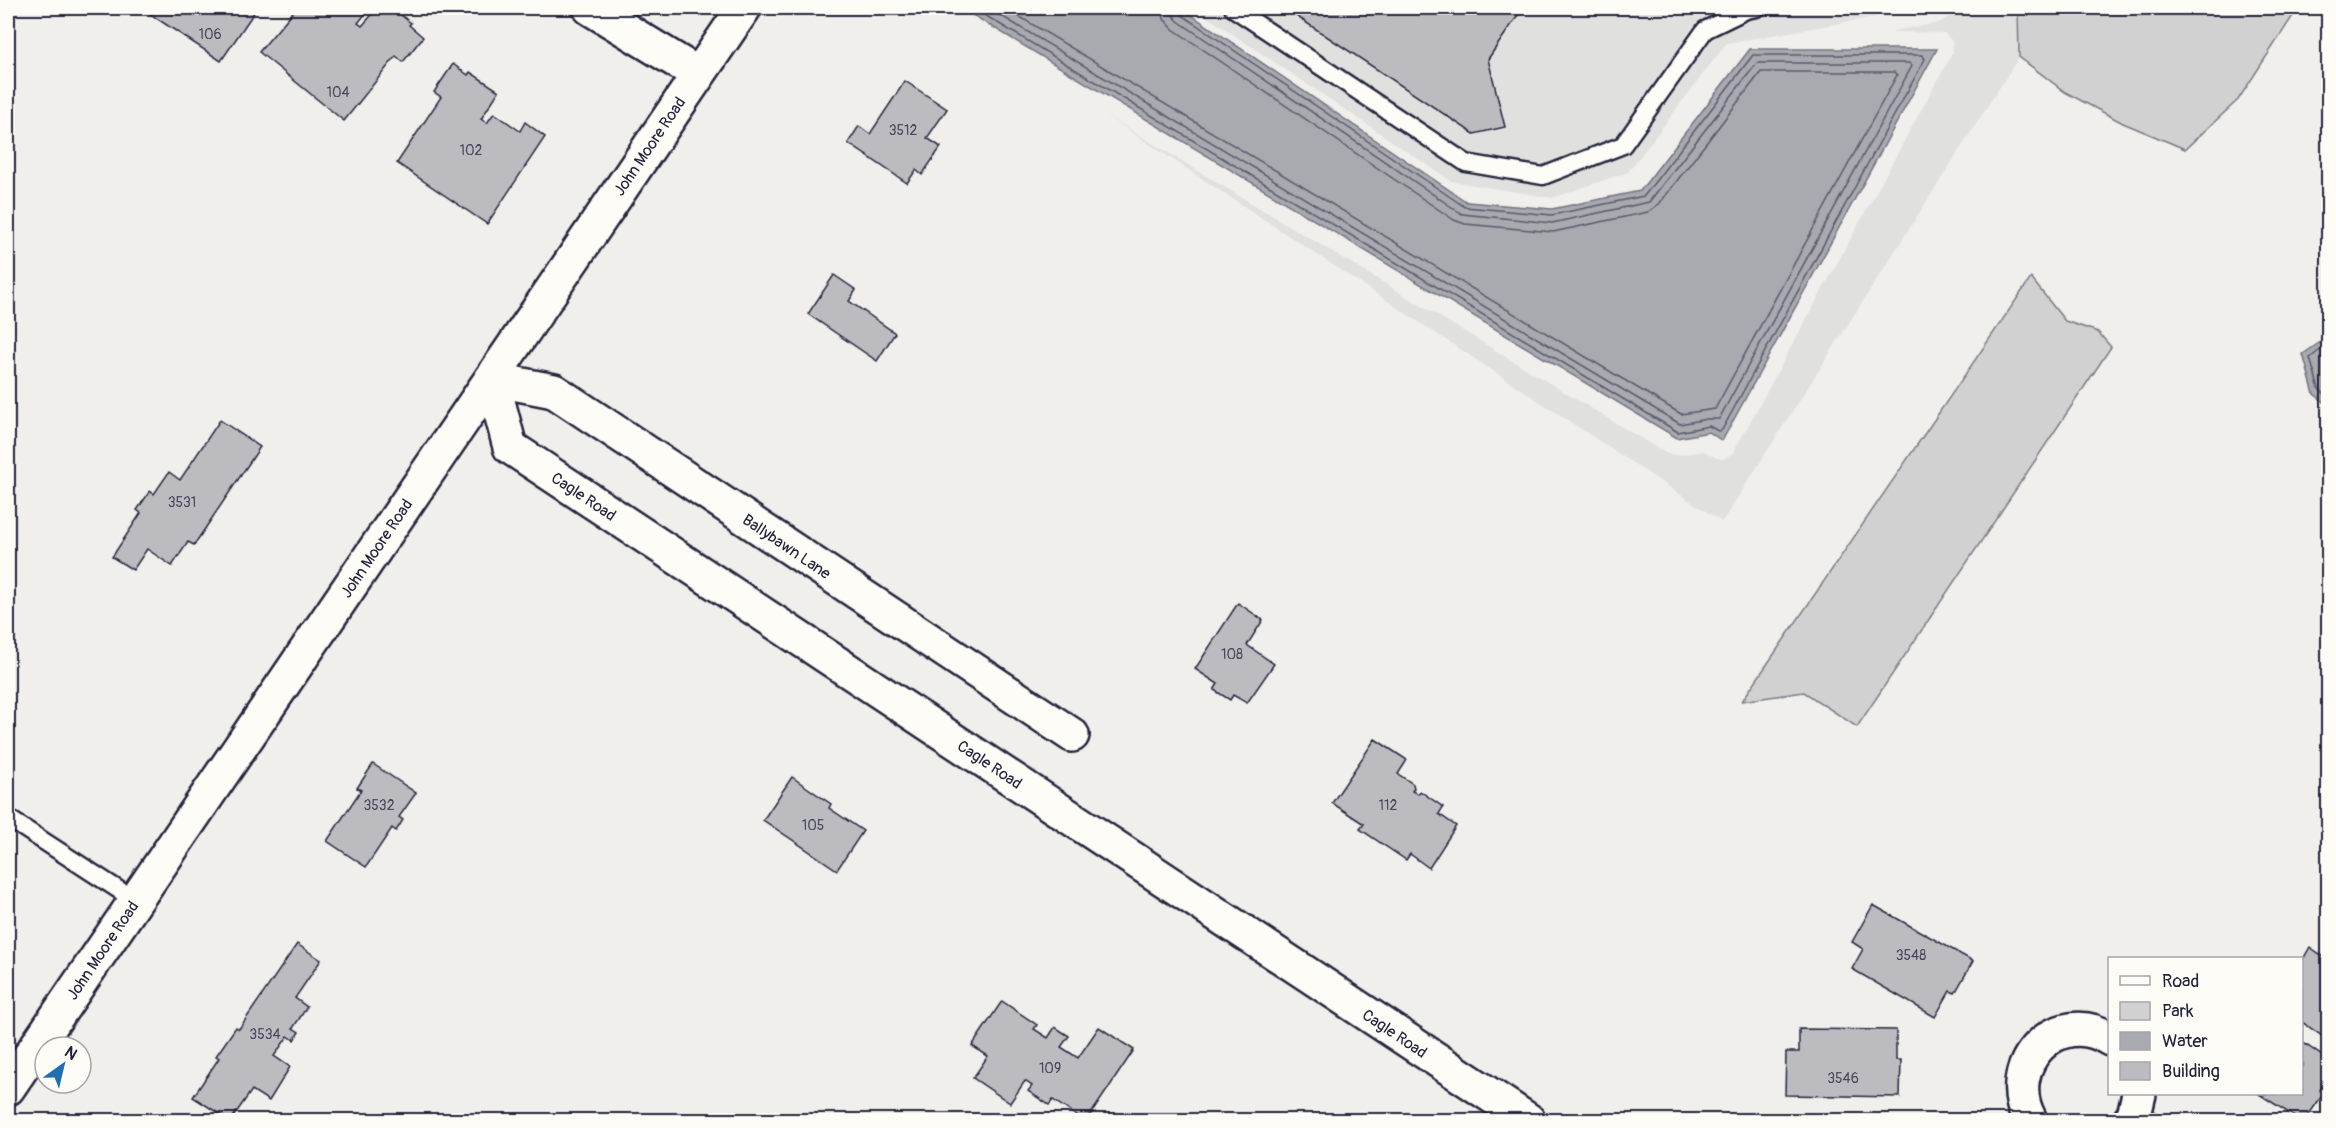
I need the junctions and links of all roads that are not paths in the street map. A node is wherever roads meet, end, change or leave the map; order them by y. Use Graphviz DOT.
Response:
graph roads {
  1 [pos="590,8"];
  2 [pos="744,8"];
  3 [pos="1233,8"];
  4 [pos="1757,8"];
  5 [pos="698,74"];
  6 [pos="492,379"];
  7 [pos="1072,735"];
  8 [pos="8,818"];
  9 [pos="136,901"];
  10 [pos="2108,1038"];
  11 [pos="8,1088"];
  12 [pos="2139,1095"];
  13 [pos="1528,1120"];
  14 [pos="2030,1120"];
  15 [pos="2130,1120"];
  1 -- 5 [label="street"];
  2 -- 5 [label="street, John Moore Road"];
  3 -- 4 [label="lane"];
  5 -- 6 [label="street, John Moore Road"];
  6 -- 7 [label="street, Ballybawn Lane"];
  6 -- 9 [label="street, John Moore Road"];
  6 -- 13 [label="street, Cagle Road"];
  8 -- 9 [label="lane"];
  9 -- 11 [label="street, John Moore Road"];
  10 -- 14 [label="street"];
  12 -- 15 [label="street"];
}
